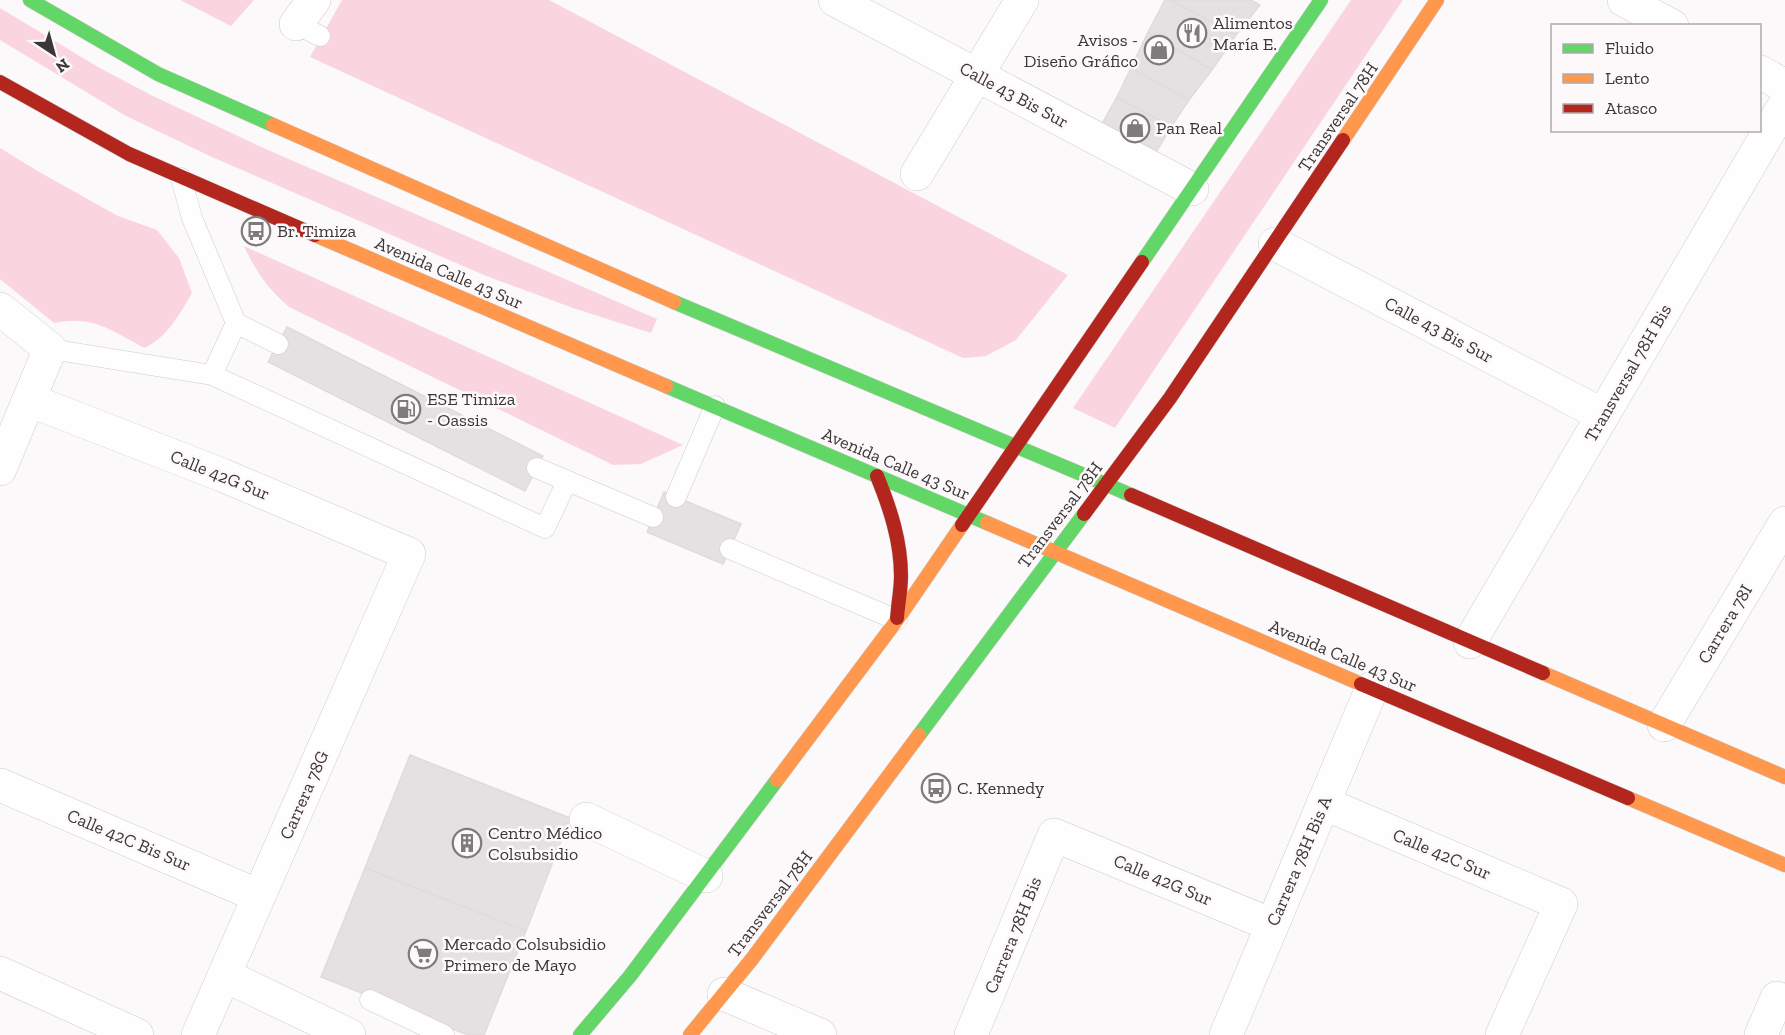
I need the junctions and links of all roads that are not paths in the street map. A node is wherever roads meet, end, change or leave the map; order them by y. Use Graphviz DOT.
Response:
graph roads {
  1 [pos="30,0"];
  2 [pos="835,0"];
  3 [pos="1022,0"];
  4 [pos="1321,0"];
  5 [pos="1437,0"];
  6 [pos="1624,0"];
  7 [pos="1668,24"];
  8 [pos="1761,73"];
  9 [pos="977,75"];
  10 [pos="0,82"];
  11 [pos="1785,86"];
  12 [pos="1785,104"];
  13 [pos="917,174"];
  14 [pos="181,178"];
  15 [pos="1192,189"];
  16 [pos="1275,244"];
  17 [pos="0,309"];
  18 [pos="236,323"];
  19 [pos="278,344"];
  20 [pos="50,349"];
  21 [pos="212,375"];
  22 [pos="715,406"];
  23 [pos="15,416"];
  24 [pos="1603,416"];
  25 [pos="1016,446"];
  26 [pos="537,468"];
  27 [pos="0,469"];
  28 [pos="877,476"];
  29 [pos="567,481"];
  30 [pos="1105,485"];
  31 [pos="676,497"];
  32 [pos="969,514"];
  33 [pos="653,517"];
  34 [pos="1785,523"];
  35 [pos="730,549"];
  36 [pos="1055,551"];
  37 [pos="409,554"];
  38 [pos="897,620"];
  39 [pos="1470,642"];
  40 [pos="1372,688"];
  41 [pos="1664,725"];
  42 [pos="1785,777"];
  43 [pos="0,785"];
  44 [pos="1323,803"];
  45 [pos="586,819"];
  46 [pos="1054,835"];
  47 [pos="1785,865"];
  48 [pos="706,876"];
  49 [pos="259,896"];
  50 [pos="1272,925"];
  51 [pos="0,974"];
  52 [pos="224,975"];
  53 [pos="724,994"];
  54 [pos="1781,999"];
  55 [pos="370,1000"];
  56 [pos="137,1035"];
  57 [pos="198,1035"];
  58 [pos="349,1035"];
  59 [pos="444,1035"];
  60 [pos="580,1035"];
  61 [pos="690,1035"];
  62 [pos="820,1035"];
  63 [pos="971,1035"];
  64 [pos="1226,1035"];
  65 [pos="1502,1035"];
  66 [pos="1761,1035"];
  1 -- 25 [label="main road"];
  2 -- 9 [label="street, Calle 43 Bis Sur"];
  3 -- 9 [label="street"];
  4 -- 15 [label="main road"];
  5 -- 16 [label="main road, Transversal 78H"];
  6 -- 7 [label="street"];
  8 -- 11 [label="street"];
  9 -- 13 [label="street"];
  9 -- 15 [label="street, Calle 43 Bis Sur"];
  10 -- 14 [label="main road, Avenida Calle 43 Sur"];
  12 -- 24 [label="street, Transversal 78H Bis"];
  14 -- 18 [label="lane"];
  14 -- 22 [label="main road, Avenida Calle 43 Sur"];
  15 -- 25 [label="main road"];
  16 -- 24 [label="street, Calle 43 Bis Sur"];
  16 -- 30 [label="main road, Transversal 78H"];
  17 -- 20 [label="street"];
  18 -- 19 [label="lane"];
  18 -- 21 [label="lane"];
  20 -- 21 [label="lane"];
  20 -- 23 [label="street"];
  21 -- 29 [label="lane"];
  22 -- 28 [label="main road, Avenida Calle 43 Sur"];
  22 -- 31 [label="lane"];
  23 -- 27 [label="street"];
  23 -- 37 [label="street, Calle 42G Sur"];
  24 -- 39 [label="street, Transversal 78H Bis"];
  25 -- 30 [label="main road"];
  25 -- 32 [label="main road"];
  26 -- 29 [label="lane"];
  28 -- 32 [label="main road, Avenida Calle 43 Sur"];
  28 -- 38 [label="main road"];
  29 -- 33 [label="lane"];
  30 -- 36 [label="main road, Transversal 78H"];
  30 -- 39 [label="main road"];
  32 -- 36 [label="main road, Avenida Calle 43 Sur"];
  32 -- 38 [label="main road"];
  34 -- 41 [label="street, Carrera 78I"];
  35 -- 38 [label="lane"];
  36 -- 40 [label="main road, Avenida Calle 43 Sur"];
  36 -- 53 [label="main road, Transversal 78H"];
  37 -- 49 [label="street, Carrera 78G"];
  38 -- 48 [label="main road"];
  39 -- 41 [label="main road"];
  40 -- 44 [label="street, Carrera 78H Bis A"];
  40 -- 47 [label="main road, Avenida Calle 43 Sur"];
  41 -- 42 [label="main road"];
  43 -- 49 [label="street, Calle 42C Bis Sur"];
  44 -- 50 [label="street, Carrera 78H Bis A"];
  44 -- 65 [label="street, Calle 42C Sur"];
  45 -- 48 [label="street"];
  46 -- 50 [label="street, Calle 42G Sur"];
  46 -- 63 [label="street, Carrera 78H Bis"];
  48 -- 60 [label="main road"];
  49 -- 52 [label="street, Carrera 78G"];
  50 -- 64 [label="street, Carrera 78H Bis A"];
  51 -- 56 [label="street"];
  52 -- 57 [label="street, Carrera 78G"];
  52 -- 58 [label="street"];
  53 -- 61 [label="main road, Transversal 78H"];
  53 -- 62 [label="street"];
  54 -- 66 [label="street"];
  55 -- 59 [label="lane"];
}
